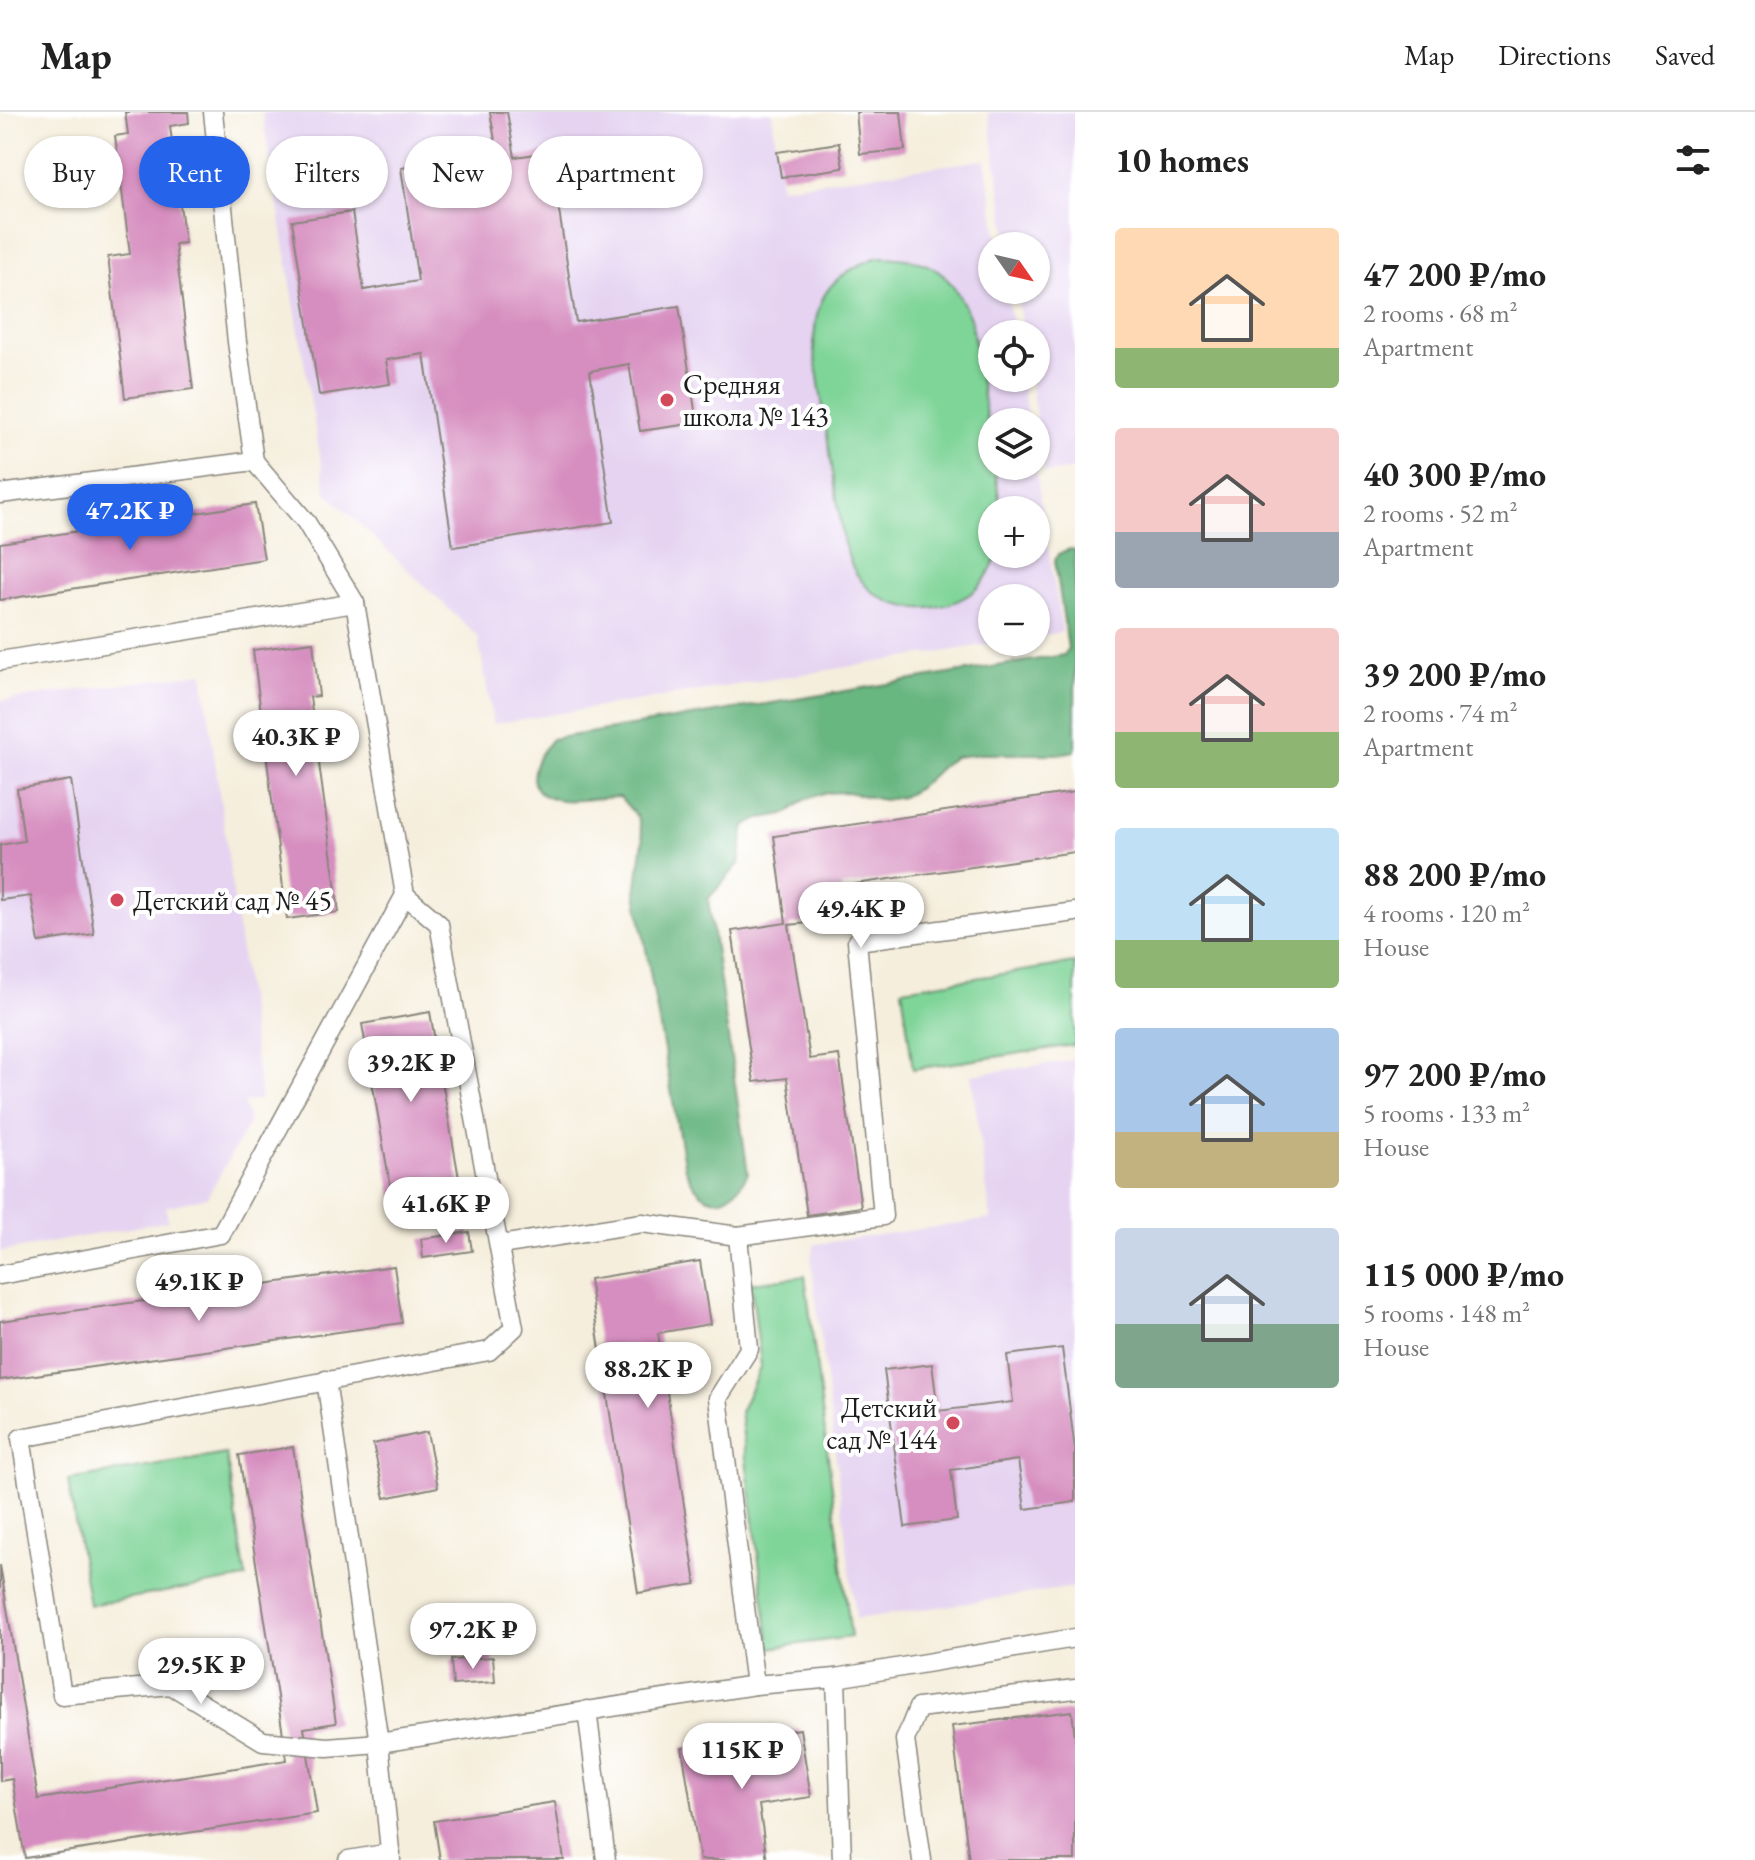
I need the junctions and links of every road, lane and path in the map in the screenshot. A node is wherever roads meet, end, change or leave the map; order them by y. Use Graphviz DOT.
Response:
graph roads {
  1 [pos="213,112"];
  2 [pos="254,461"];
  3 [pos="0,494"];
  4 [pos="355,603"];
  5 [pos="0,661"];
  6 [pos="405,895"];
  7 [pos="1075,912"];
  8 [pos="738,1236"];
  9 [pos="500,1245"];
  10 [pos="0,1275"];
  11 [pos="326,1380"];
  12 [pos="1075,1638"];
  13 [pos="836,1678"];
  14 [pos="755,1685"];
  15 [pos="1075,1689"];
  16 [pos="587,1710"];
  17 [pos="379,1743"];
  18 [pos="391,1856"];
  19 [pos="348,1860"];
  20 [pos="606,1860"];
  21 [pos="842,1860"];
  22 [pos="922,1860"];
  1 -- 2 [label="lane"];
  2 -- 3 [label="lane"];
  2 -- 4 [label="lane"];
  4 -- 5 [label="lane"];
  4 -- 6 [label="lane"];
  6 -- 9 [label="lane"];
  6 -- 10 [label="lane"];
  7 -- 8 [label="lane"];
  8 -- 9 [label="lane"];
  8 -- 14 [label="lane"];
  9 -- 11 [label="lane"];
  11 -- 17 [label="lane"];
  11 -- 17 [label="lane"];
  12 -- 13 [label="lane"];
  13 -- 14 [label="lane"];
  13 -- 21 [label="lane"];
  14 -- 16 [label="lane"];
  15 -- 22 [label="lane"];
  16 -- 17 [label="lane"];
  16 -- 20 [label="lane"];
  17 -- 18 [label="lane"];
  18 -- 19 [label="lane"];
}
